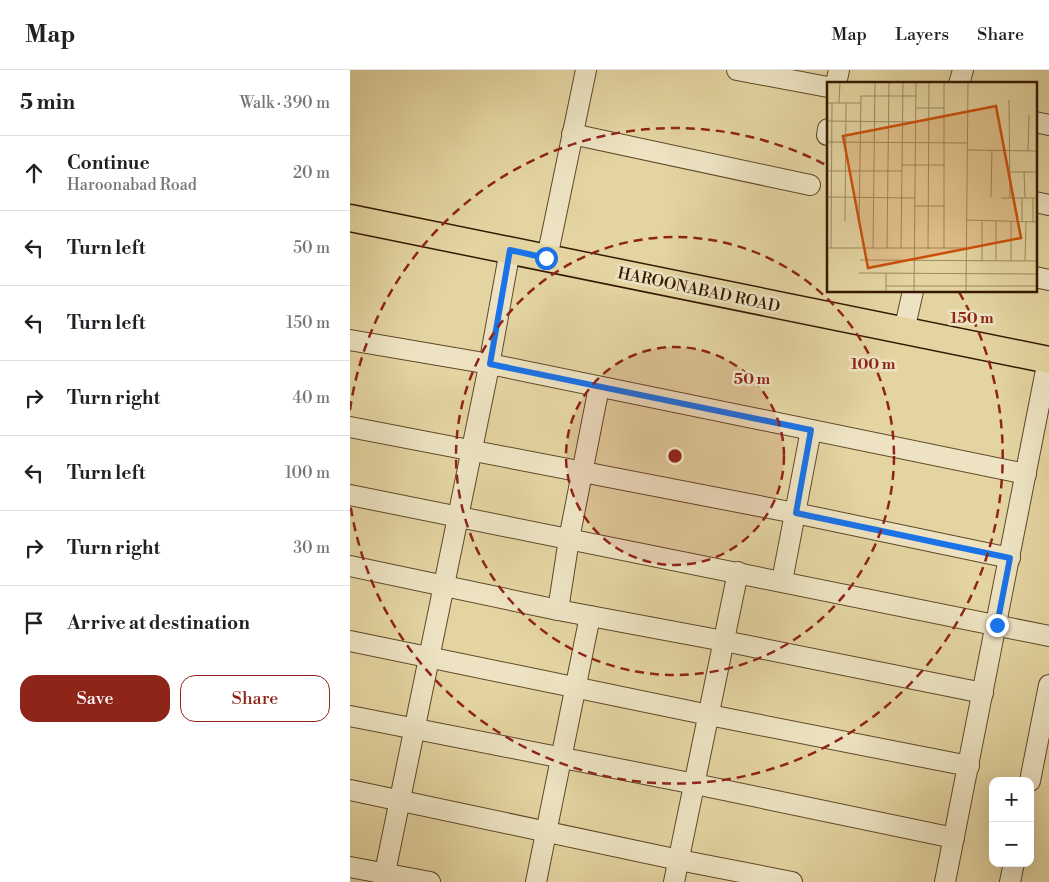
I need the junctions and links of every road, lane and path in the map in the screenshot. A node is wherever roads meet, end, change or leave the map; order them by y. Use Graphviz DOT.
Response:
graph roads {
  1 [pos="586,70"];
  2 [pos="737,70"];
  3 [pos="827,87"];
  4 [pos="1036,122"];
  5 [pos="1049,125"];
  6 [pos="572,134"];
  7 [pos="810,185"];
  8 [pos="1036,202"];
  9 [pos="1049,205"];
  10 [pos="350,218"];
  11 [pos="510,250"];
  12 [pos="546,258"];
  13 [pos="1036,277"];
  14 [pos="1049,280"];
  15 [pos="913,292"];
  16 [pos="904,331"];
  17 [pos="350,340"];
  18 [pos="1049,360"];
  19 [pos="490,364"];
  20 [pos="599,386"];
  21 [pos="350,427"];
  22 [pos="811,430"];
  23 [pos="472,450"];
  24 [pos="583,472"];
  25 [pos="1026,474"];
  26 [pos="351,499"];
  27 [pos="796,513"];
  28 [pos="459,516"];
  29 [pos="569,539"];
  30 [pos="1010,558"];
  31 [pos="350,566"];
  32 [pos="738,572"];
  33 [pos="782,581"];
  34 [pos="444,586"];
  35 [pos="558,610"];
  36 [pos="590,616"];
  37 [pos="997,625"];
  38 [pos="1049,636"];
  39 [pos="350,641"];
  40 [pos="724,641"];
  41 [pos="430,657"];
  42 [pos="1049,685"];
  43 [pos="575,687"];
  44 [pos="983,693"];
  45 [pos="709,715"];
  46 [pos="350,716"];
  47 [pos="415,729"];
  48 [pos="561,758"];
  49 [pos="968,766"];
  50 [pos="1031,777"];
  51 [pos="695,784"];
  52 [pos="350,790"];
  53 [pos="400,801"];
  54 [pos="546,832"];
  55 [pos="954,838"];
  56 [pos="679,860"];
  57 [pos="350,866"];
  58 [pos="1013,867"];
  59 [pos="384,878"];
  60 [pos="430,882"];
  61 [pos="536,882"];
  62 [pos="674,882"];
  63 [pos="792,882"];
  64 [pos="945,882"];
  65 [pos="1010,882"];
  1 -- 6 [label="street"];
  2 -- 3 [label="street"];
  4 -- 5 [label="street"];
  6 -- 7 [label="street"];
  6 -- 12 [label="street"];
  8 -- 9 [label="street"];
  10 -- 11 [label="main road, HAROONABAD ROAD"];
  11 -- 12 [label="main road, HAROONABAD ROAD"];
  11 -- 19 [label="street"];
  12 -- 16 [label="main road, HAROONABAD ROAD"];
  13 -- 14 [label="street"];
  15 -- 16 [label="street"];
  16 -- 18 [label="main road, HAROONABAD ROAD"];
  17 -- 19 [label="street"];
  18 -- 25 [label="street"];
  19 -- 20 [label="street"];
  19 -- 23 [label="street"];
  20 -- 22 [label="street"];
  20 -- 24 [label="street"];
  21 -- 23 [label="street"];
  22 -- 25 [label="street"];
  22 -- 27 [label="street"];
  23 -- 24 [label="street"];
  23 -- 28 [label="street"];
  24 -- 27 [label="street"];
  24 -- 29 [label="street"];
  25 -- 30 [label="street"];
  26 -- 28 [label="street"];
  27 -- 30 [label="street"];
  27 -- 33 [label="street"];
  28 -- 29 [label="street"];
  28 -- 34 [label="street"];
  29 -- 32 [label="street"];
  29 -- 35 [label="street"];
  30 -- 37 [label="street"];
  31 -- 34 [label="street"];
  32 -- 33 [label="street"];
  32 -- 40 [label="street"];
  33 -- 37 [label="street"];
  34 -- 35 [label="street"];
  34 -- 41 [label="street"];
  35 -- 36 [label="street"];
  36 -- 40 [label="street"];
  36 -- 43 [label="street"];
  37 -- 38 [label="street"];
  37 -- 44 [label="street"];
  39 -- 41 [label="street"];
  40 -- 44 [label="street"];
  40 -- 45 [label="street"];
  41 -- 43 [label="street"];
  41 -- 47 [label="street"];
  42 -- 50 [label="street"];
  43 -- 45 [label="street"];
  43 -- 48 [label="street"];
  44 -- 49 [label="street"];
  45 -- 49 [label="street"];
  45 -- 51 [label="street"];
  46 -- 47 [label="street"];
  47 -- 48 [label="street"];
  47 -- 53 [label="street"];
  48 -- 51 [label="street"];
  48 -- 54 [label="street"];
  49 -- 55 [label="street"];
  51 -- 55 [label="street"];
  51 -- 56 [label="street"];
  52 -- 53 [label="street"];
  53 -- 54 [label="street"];
  53 -- 59 [label="street"];
  54 -- 56 [label="street"];
  54 -- 61 [label="street"];
  55 -- 64 [label="street"];
  56 -- 62 [label="street"];
  56 -- 63 [label="street"];
  57 -- 59 [label="street"];
  58 -- 65 [label="street"];
  59 -- 60 [label="street"];
}
